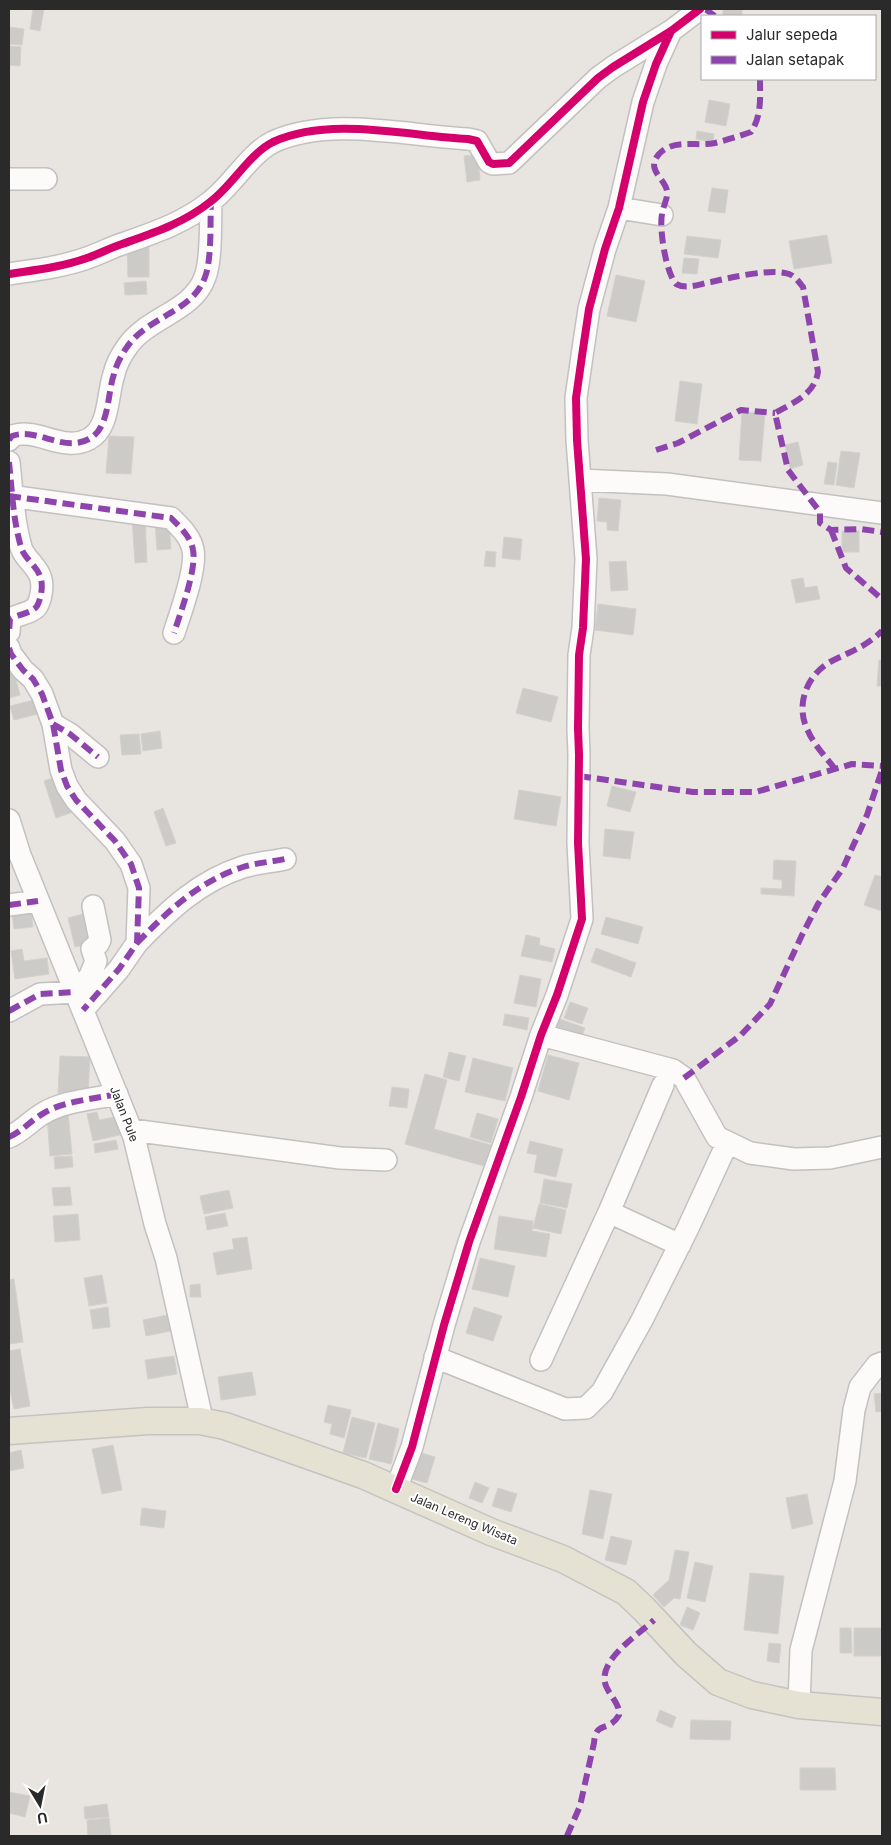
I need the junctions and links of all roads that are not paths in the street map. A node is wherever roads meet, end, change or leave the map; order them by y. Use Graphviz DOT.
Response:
graph roads {
  1 [pos="700,9"];
  2 [pos="670,31"];
  3 [pos="9,179"];
  4 [pos="46,179"];
  5 [pos="211,202"];
  6 [pos="619,208"];
  7 [pos="662,215"];
  8 [pos="9,274"];
  9 [pos="9,440"];
  10 [pos="9,462"];
  11 [pos="580,480"];
  12 [pos="10,496"];
  13 [pos="882,512"];
  14 [pos="9,632"];
  15 [pos="174,633"];
  16 [pos="9,648"];
  17 [pos="53,724"];
  18 [pos="98,757"];
  19 [pos="9,820"];
  20 [pos="285,859"];
  21 [pos="38,901"];
  22 [pos="9,905"];
  23 [pos="93,906"];
  24 [pos="136,943"];
  25 [pos="80,1001"];
  26 [pos="9,1010"];
  27 [pos="541,1035"];
  28 [pos="663,1085"];
  29 [pos="116,1094"];
  30 [pos="132,1130"];
  31 [pos="9,1137"];
  32 [pos="882,1147"];
  33 [pos="724,1150"];
  34 [pos="386,1160"];
  35 [pos="609,1212"];
  36 [pos="680,1245"];
  37 [pos="435,1357"];
  38 [pos="541,1360"];
  39 [pos="882,1363"];
  40 [pos="200,1420"];
  41 [pos="9,1431"];
  42 [pos="396,1489"];
  43 [pos="799,1705"];
  44 [pos="882,1712"];
  1 -- 2 [label="street"];
  2 -- 5 [label="street"];
  2 -- 6 [label="street"];
  3 -- 4 [label="street"];
  5 -- 8 [label="street"];
  5 -- 9 [label="street"];
  6 -- 7 [label="street"];
  6 -- 11 [label="street"];
  10 -- 12 [label="street"];
  11 -- 13 [label="street"];
  11 -- 27 [label="street"];
  12 -- 14 [label="street"];
  12 -- 15 [label="street"];
  16 -- 17 [label="street"];
  17 -- 18 [label="street"];
  17 -- 24 [label="street"];
  19 -- 21 [label="street, Jalan Pule"];
  20 -- 24 [label="street"];
  21 -- 22 [label="street"];
  21 -- 25 [label="street, Jalan Pule"];
  23 -- 25 [label="street"];
  24 -- 25 [label="street"];
  25 -- 26 [label="street"];
  25 -- 29 [label="street, Jalan Pule"];
  27 -- 32 [label="street"];
  27 -- 37 [label="street"];
  28 -- 35 [label="street"];
  29 -- 30 [label="street, Jalan Pule"];
  29 -- 31 [label="street"];
  30 -- 34 [label="street"];
  30 -- 40 [label="street, Jalan Pule"];
  33 -- 36 [label="street"];
  35 -- 36 [label="street"];
  35 -- 38 [label="street"];
  36 -- 37 [label="street"];
  37 -- 42 [label="street"];
  39 -- 43 [label="street"];
  40 -- 41 [label="main road, Jalan Lereng Wisata"];
  40 -- 42 [label="main road, Jalan Lereng Wisata"];
  42 -- 43 [label="main road, Jalan Lereng Wisata"];
  43 -- 44 [label="main road, Jalan Lereng Wisata"];
}
